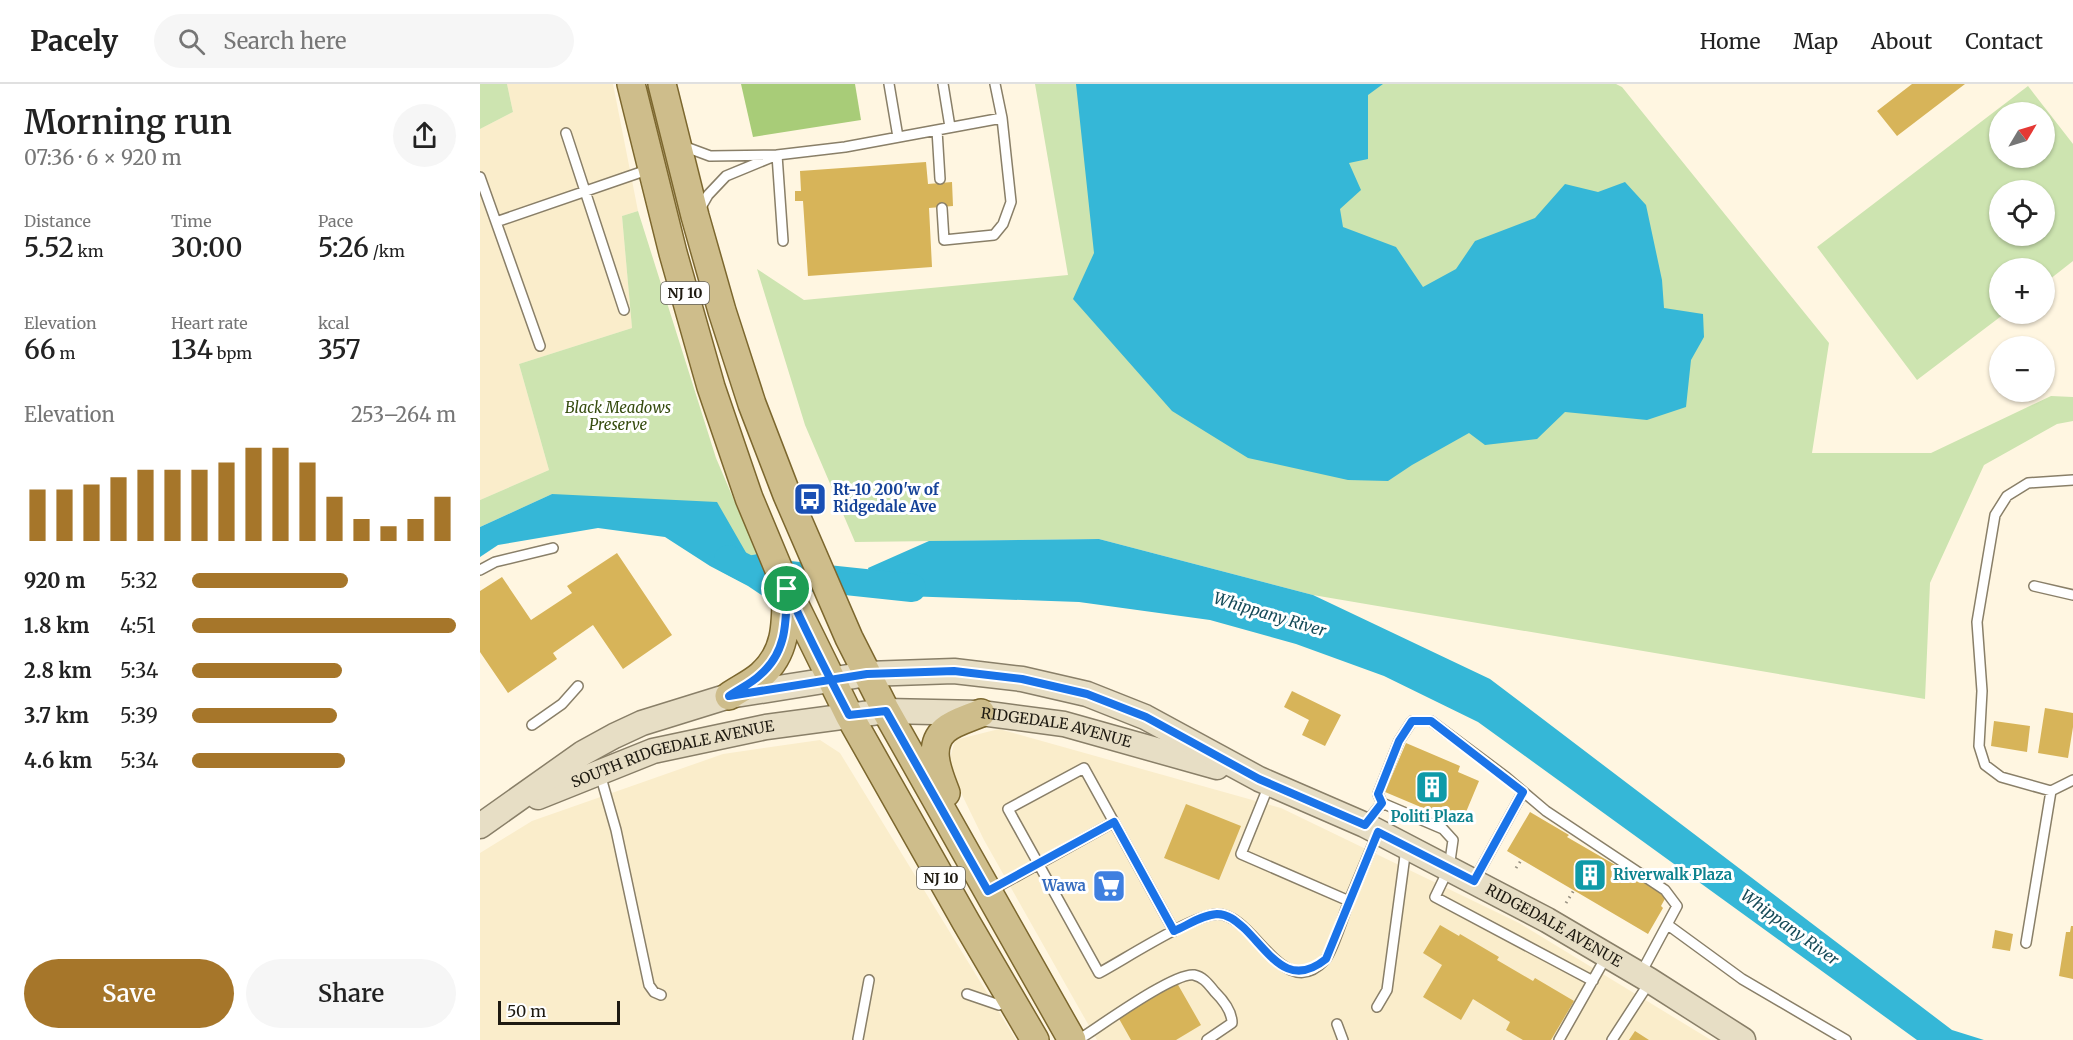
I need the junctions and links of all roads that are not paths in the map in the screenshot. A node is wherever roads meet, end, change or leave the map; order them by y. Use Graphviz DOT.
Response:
graph roads {
  1 [pos="632,84"];
  2 [pos="662,84"];
  3 [pos="889,84"];
  4 [pos="943,84"];
  5 [pos="995,84"];
  6 [pos="1002,118"];
  7 [pos="950,127"];
  8 [pos="937,130"];
  9 [pos="566,133"];
  10 [pos="898,137"];
  11 [pos="677,144"];
  12 [pos="777,155"];
  13 [pos="652,168"];
  14 [pos="480,177"];
  15 [pos="940,178"];
  16 [pos="585,191"];
  17 [pos="942,208"];
  18 [pos="695,216"];
  19 [pos="496,222"];
  20 [pos="783,241"];
  21 [pos="624,310"];
  22 [pos="540,346"];
  23 [pos="2073,480"];
  24 [pos="553,548"];
  25 [pos="480,570"];
  26 [pos="2034,586"];
  27 [pos="787,589"];
  28 [pos="2073,595"];
  29 [pos="867,674"];
  30 [pos="830,679"];
  31 [pos="578,686"];
  32 [pos="729,696"];
  33 [pos="886,711"];
  34 [pos="981,713"];
  35 [pos="849,715"];
  36 [pos="532,725"];
  37 [pos="599,771"];
  38 [pos="2073,780"];
  39 [pos="1265,781"];
  40 [pos="1058,782"];
  41 [pos="2051,790"];
  42 [pos="1063,792"];
  43 [pos="1523,792"];
  44 [pos="1031,796"];
  45 [pos="1382,803"];
  46 [pos="1037,807"];
  47 [pos="501,812"];
  48 [pos="1114,822"];
  49 [pos="480,826"];
  50 [pos="1082,827"];
  51 [pos="1371,829"];
  52 [pos="1087,837"];
  53 [pos="957,838"];
  54 [pos="1406,846"];
  55 [pos="1038,864"];
  56 [pos="1449,868"];
  57 [pos="1474,881"];
  58 [pos="988,891"];
  59 [pos="1349,901"];
  60 [pos="1668,925"];
  61 [pos="1174,931"];
  62 [pos="2026,943"];
  63 [pos="1608,955"];
  64 [pos="1645,978"];
  65 [pos="869,980"];
  66 [pos="1593,981"];
  67 [pos="967,993"];
  68 [pos="661,994"];
  69 [pos="1010,998"];
  70 [pos="1377,1007"];
  71 [pos="1337,1024"];
  72 [pos="858,1039"];
  73 [pos="1035,1040"];
  74 [pos="1072,1040"];
  75 [pos="1078,1040"];
  76 [pos="1207,1040"];
  77 [pos="1343,1040"];
  78 [pos="1559,1040"];
  79 [pos="1612,1040"];
  80 [pos="1743,1040"];
  81 [pos="1846,1040"];
  1 -- 13 [label="main road, NJ 10"];
  2 -- 11 [label="main road, NJ 10"];
  3 -- 10 [label="lane"];
  4 -- 7 [label="lane"];
  5 -- 6 [label="lane"];
  6 -- 7 [label="lane"];
  6 -- 17 [label="lane"];
  7 -- 8 [label="lane"];
  8 -- 10 [label="lane"];
  8 -- 15 [label="lane"];
  9 -- 16 [label="lane"];
  10 -- 12 [label="lane"];
  11 -- 12 [label="lane"];
  11 -- 18 [label="main road, NJ 10"];
  12 -- 18 [label="lane"];
  12 -- 20 [label="lane"];
  13 -- 16 [label="lane"];
  13 -- 27 [label="main road, NJ 10"];
  14 -- 19 [label="lane"];
  16 -- 19 [label="lane"];
  16 -- 21 [label="lane"];
  18 -- 29 [label="main road, NJ 10"];
  19 -- 22 [label="lane"];
  23 -- 41 [label="lane"];
  24 -- 25 [label="lane"];
  26 -- 28 [label="lane"];
  27 -- 30 [label="main road, NJ 10"];
  27 -- 32 [label="main road"];
  29 -- 30 [label="main road, RIDGEDALE AVENUE"];
  29 -- 33 [label="main road, NJ 10"];
  29 -- 39 [label="main road, RIDGEDALE AVENUE"];
  30 -- 32 [label="main road, SOUTH RIDGEDALE AVENUE"];
  30 -- 35 [label="main road, NJ 10"];
  31 -- 36 [label="lane"];
  32 -- 47 [label="main road, SOUTH RIDGEDALE AVENUE"];
  33 -- 34 [label="main road, RIDGEDALE AVENUE"];
  33 -- 35 [label="main road, RIDGEDALE AVENUE"];
  33 -- 53 [label="main road, NJ 10"];
  34 -- 39 [label="main road, RIDGEDALE AVENUE"];
  34 -- 53 [label="main road"];
  35 -- 37 [label="main road, SOUTH RIDGEDALE AVENUE"];
  35 -- 69 [label="main road, NJ 10"];
  37 -- 47 [label="main road, SOUTH RIDGEDALE AVENUE"];
  37 -- 68 [label="lane"];
  38 -- 41 [label="lane"];
  39 -- 51 [label="main road, RIDGEDALE AVENUE"];
  39 -- 59 [label="lane"];
  40 -- 42 [label="lane"];
  40 -- 44 [label="lane"];
  40 -- 48 [label="lane"];
  41 -- 62 [label="lane"];
  43 -- 45 [label="lane"];
  43 -- 57 [label="lane"];
  43 -- 60 [label="lane"];
  44 -- 46 [label="lane"];
  44 -- 55 [label="lane"];
  45 -- 51 [label="lane"];
  45 -- 56 [label="lane"];
  47 -- 49 [label="main road, SOUTH RIDGEDALE AVENUE"];
  48 -- 52 [label="lane"];
  48 -- 61 [label="lane"];
  50 -- 52 [label="lane"];
  51 -- 54 [label="main road, RIDGEDALE AVENUE"];
  51 -- 59 [label="lane"];
  52 -- 55 [label="lane"];
  53 -- 58 [label="main road, NJ 10"];
  54 -- 56 [label="main road, RIDGEDALE AVENUE"];
  54 -- 70 [label="lane"];
  55 -- 58 [label="lane"];
  55 -- 61 [label="lane"];
  56 -- 57 [label="main road, RIDGEDALE AVENUE"];
  56 -- 66 [label="lane"];
  57 -- 63 [label="main road, RIDGEDALE AVENUE"];
  58 -- 74 [label="main road, NJ 10"];
  59 -- 61 [label="lane"];
  60 -- 64 [label="lane"];
  60 -- 81 [label="lane"];
  63 -- 64 [label="main road, RIDGEDALE AVENUE"];
  63 -- 66 [label="lane"];
  64 -- 79 [label="lane"];
  64 -- 80 [label="main road, RIDGEDALE AVENUE"];
  65 -- 72 [label="lane"];
  66 -- 78 [label="lane"];
  67 -- 69 [label="lane"];
  69 -- 73 [label="main road, NJ 10"];
  71 -- 77 [label="lane"];
  75 -- 76 [label="lane"];
}
